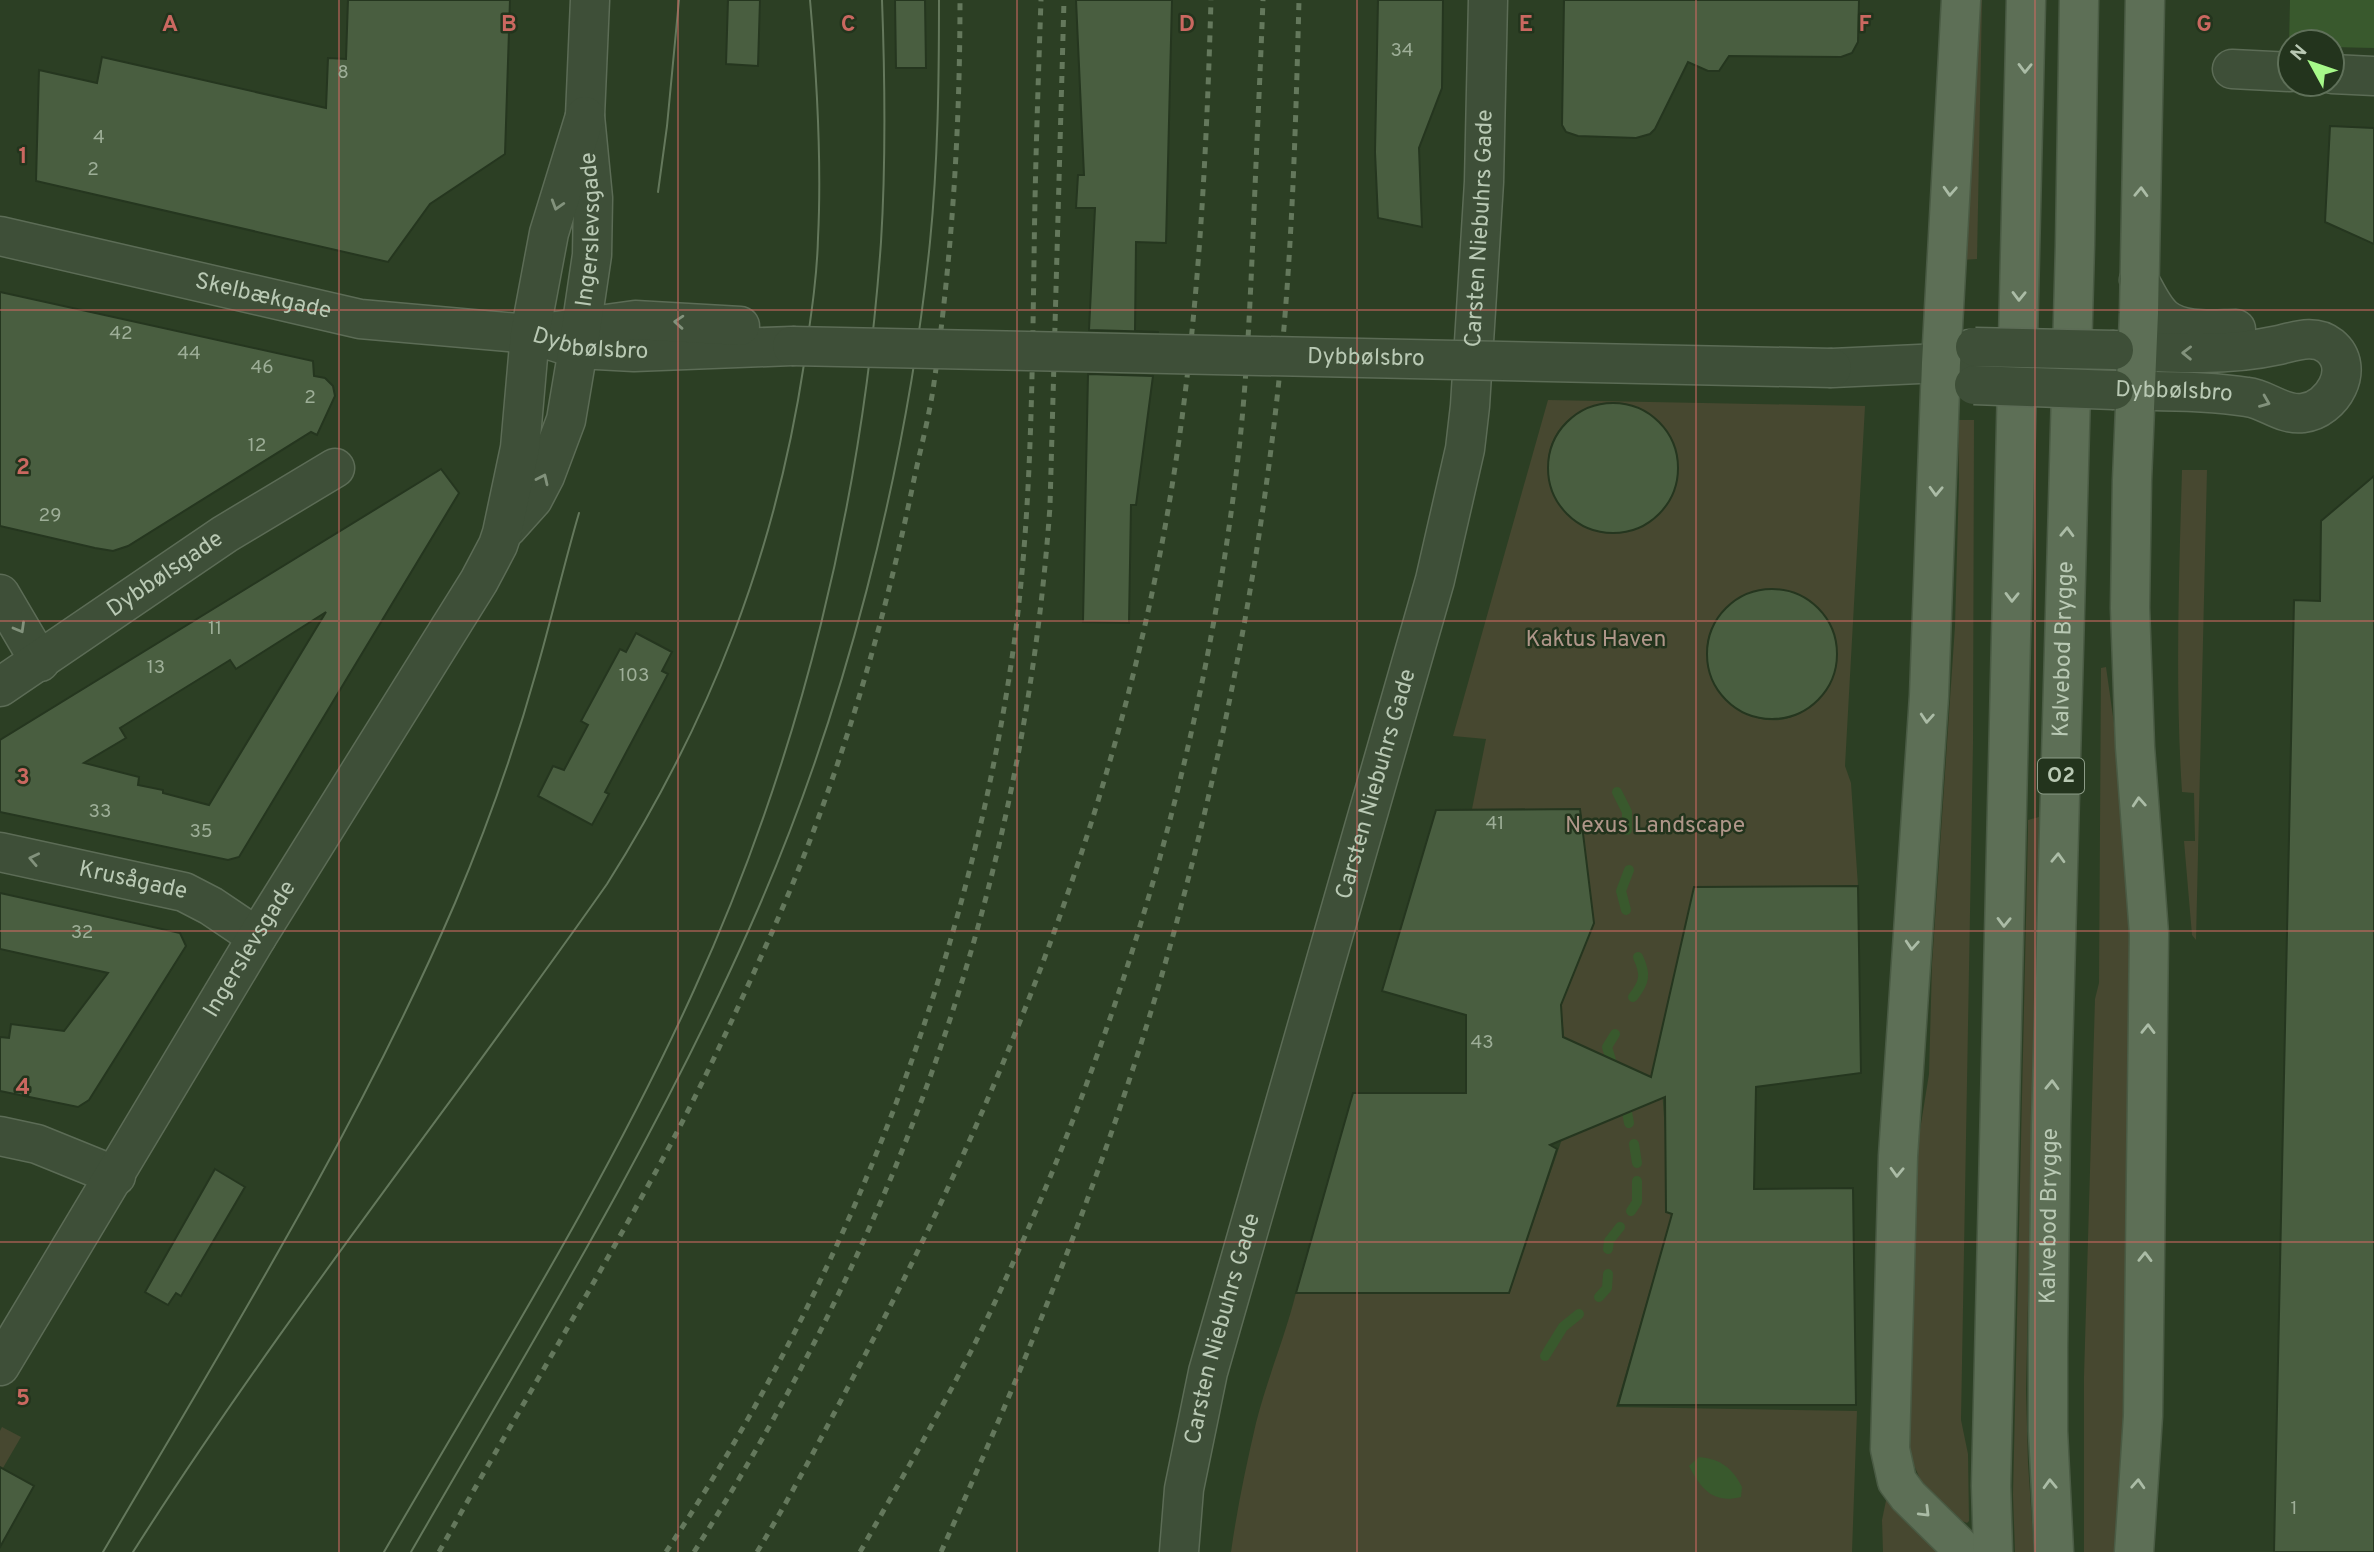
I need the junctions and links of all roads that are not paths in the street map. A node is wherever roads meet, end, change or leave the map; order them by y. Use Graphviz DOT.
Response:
graph roads {
  1 [pos="590,0"];
  2 [pos="1488,0"];
  3 [pos="1961,0"];
  4 [pos="2026,0"];
  5 [pos="2080,0"];
  6 [pos="2145,0"];
  7 [pos="2232,69"];
  8 [pos="2276,71"];
  9 [pos="2346,75"];
  10 [pos="2374,76"];
  11 [pos="585,116"];
  12 [pos="0,236"];
  13 [pos="2139,280"];
  14 [pos="530,334"];
  15 [pos="580,338"];
  16 [pos="2316,339"];
  17 [pos="2126,350"];
  18 [pos="1941,363"];
  19 [pos="2125,391"];
  20 [pos="335,468"];
  21 [pos="502,533"];
  22 [pos="0,594"];
  23 [pos="40,662"];
  24 [pos="0,687"];
  25 [pos="0,852"];
  26 [pos="257,937"];
  27 [pos="0,1136"];
  28 [pos="116,1176"];
  29 [pos="0,1366"];
  30 [pos="1179,1552"];
  31 [pos="1965,1552"];
  32 [pos="1993,1552"];
  33 [pos="2054,1552"];
  34 [pos="2134,1552"];
  1 -- 11 [label="street, Ingerslevsgade"];
  2 -- 30 [label="street, Carsten Niebuhrs Gade"];
  3 -- 18 [label="main road, one-way"];
  4 -- 32 [label="main road, O2, one-way"];
  33 -- 5 [label="main road, Kalvebod Brygge / O2, one-way"];
  13 -- 6 [label="main road, one-way"];
  7 -- 8 [label="street"];
  9 -- 10 [label="street"];
  11 -- 14 [label="street, Ingerslevsgade, one-way"];
  11 -- 15 [label="street, Ingerslevsgade"];
  12 -- 14 [label="street, Skelbækgade"];
  13 -- 16 [label="street, Dybbølsbro"];
  13 -- 17 [label="main road"];
  14 -- 15 [label="street, Dybbølsbro"];
  14 -- 21 [label="street, Ingerslevsgade"];
  15 -- 18 [label="street, Dybbølsbro, bridge"];
  21 -- 15 [label="street, Ingerslevsgade, one-way"];
  16 -- 17 [label="street, Dybbølsbro, one-way"];
  19 -- 16 [label="street, Dybbølsbro, one-way"];
  17 -- 18 [label="street, Dybbølsbro, bridge"];
  17 -- 19 [label="main road"];
  18 -- 19 [label="street, Dybbølsbro, bridge"];
  18 -- 31 [label="main road, one-way"];
  34 -- 19 [label="main road, one-way"];
  20 -- 23 [label="street, Dybbølsgade"];
  21 -- 26 [label="street, Ingerslevsgade"];
  22 -- 23 [label="street, one-way"];
  23 -- 24 [label="street, Dybbølsgade"];
  26 -- 25 [label="street, Krusågade, one-way"];
  26 -- 28 [label="street, Ingerslevsgade"];
  27 -- 28 [label="street"];
  28 -- 29 [label="street, Ingerslevsgade"];
}
